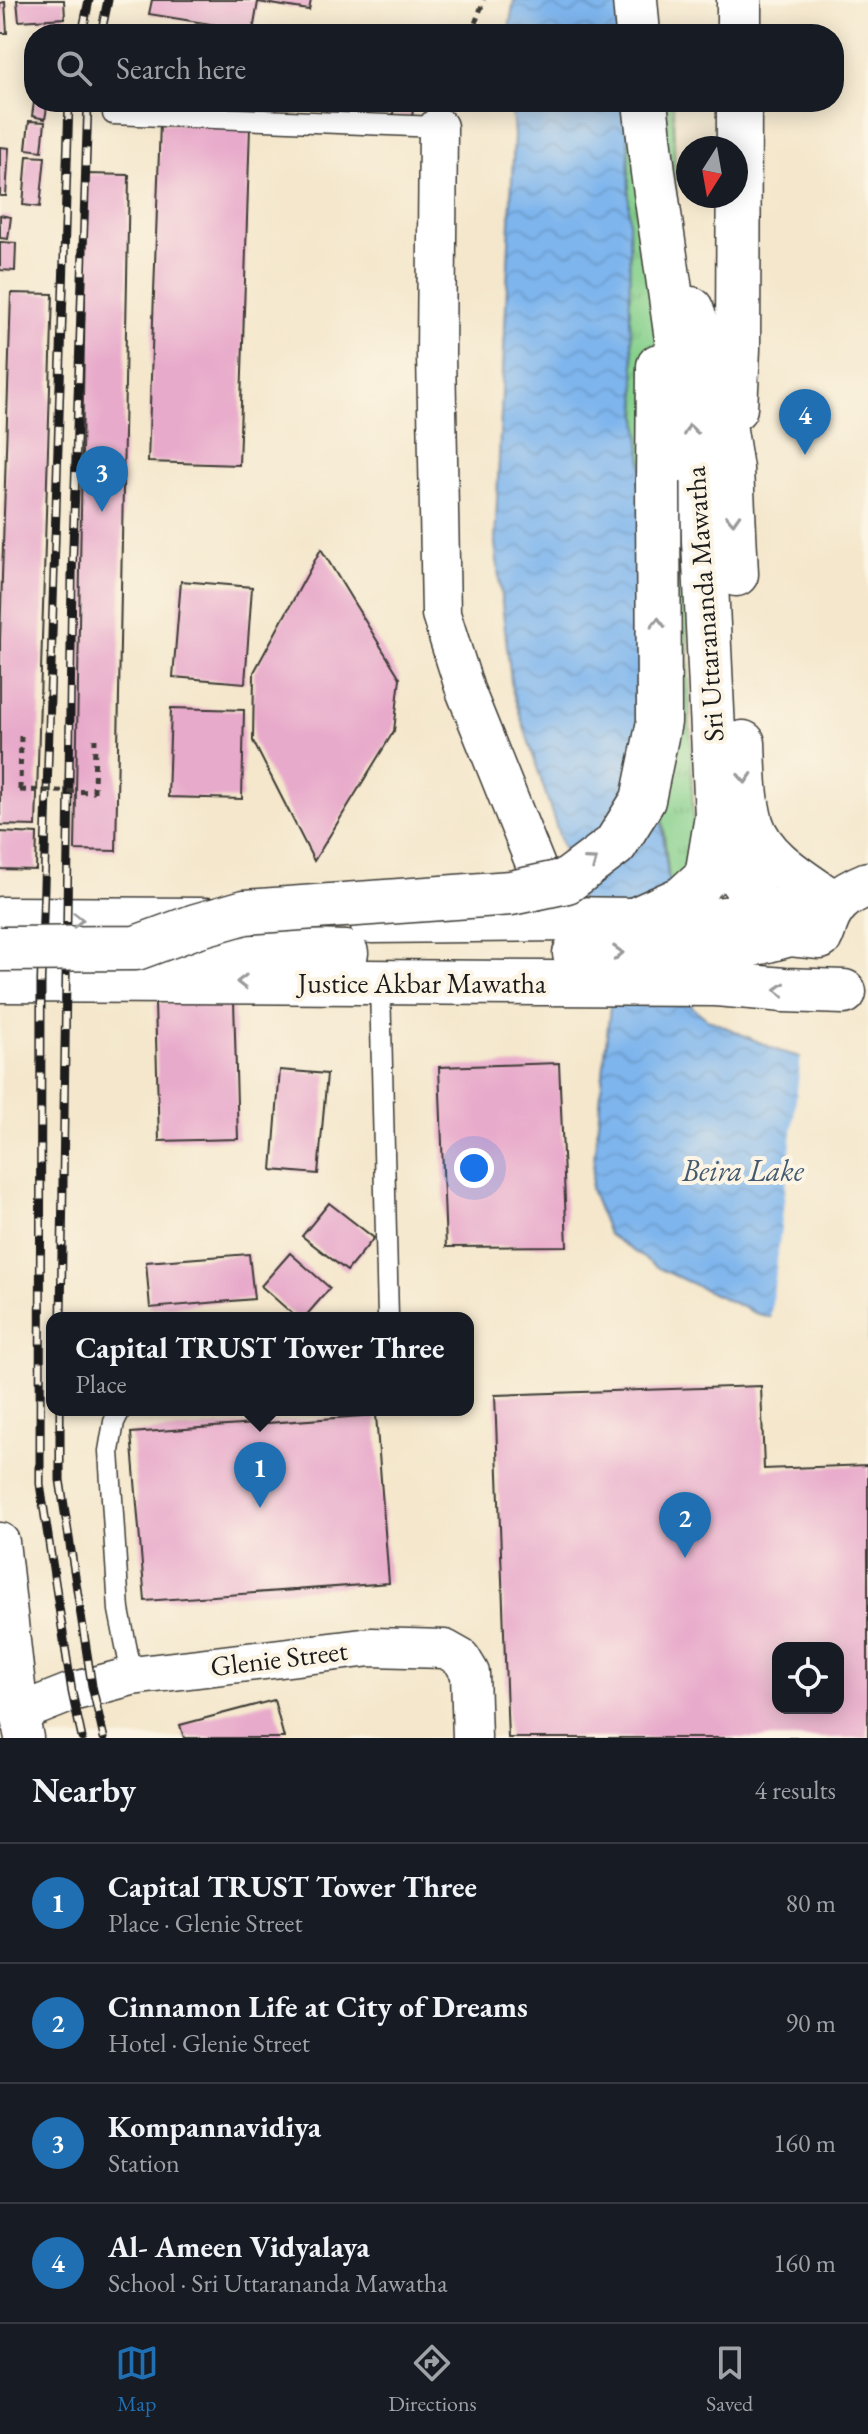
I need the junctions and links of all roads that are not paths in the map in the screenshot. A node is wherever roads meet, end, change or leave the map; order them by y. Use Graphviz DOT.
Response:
graph roads {
  1 [pos="635,0"];
  2 [pos="723,0"];
  3 [pos="739,0"];
  4 [pos="637,24"];
  5 [pos="723,24"];
  6 [pos="739,24"];
  7 [pos="646,112"];
  8 [pos="723,112"];
  9 [pos="739,112"];
  10 [pos="113,114"];
  11 [pos="438,127"];
  12 [pos="724,136"];
  13 [pos="723,208"];
  14 [pos="661,228"];
  15 [pos="718,283"];
  16 [pos="718,324"];
  17 [pos="717,379"];
  18 [pos="731,469"];
  19 [pos="717,816"];
  20 [pos="827,918"];
  21 [pos="0,919"];
  22 [pos="559,920"];
  23 [pos="634,920"];
  24 [pos="136,948"];
  25 [pos="0,949"];
  26 [pos="717,952"];
  27 [pos="0,980"];
  28 [pos="380,984"];
  29 [pos="856,998"];
  30 [pos="388,1312"];
  31 [pos="117,1416"];
  32 [pos="0,1542"];
  33 [pos="132,1676"];
  34 [pos="22,1726"];
  35 [pos="472,1738"];
  1 -- 4 [label="main road"];
  2 -- 5 [label="lane"];
  3 -- 6 [label="main road"];
  7 -- 14 [label="main road, Sri Uttarananda Mawatha"];
  8 -- 12 [label="lane"];
  9 -- 18 [label="main road"];
  10 -- 11 [label="lane"];
  11 -- 22 [label="street"];
  13 -- 15 [label="lane"];
  14 -- 17 [label="main road, Sri Uttarananda Mawatha"];
  19 -- 14 [label="main road, Sri Uttarananda Mawatha, one-way"];
  24 -- 14 [label="main road, one-way, bridge"];
  16 -- 17 [label="lane"];
  17 -- 18 [label="main road, Sri Uttarananda Mawatha"];
  18 -- 20 [label="main road, Sri Uttarananda Mawatha, one-way"];
  19 -- 20 [label="main road, Sri Uttarananda Mawatha"];
  19 -- 23 [label="main road"];
  20 -- 26 [label="main road, Justice Akbar Mawatha"];
  20 -- 29 [label="main road"];
  21 -- 22 [label="main road, one-way"];
  22 -- 23 [label="main road"];
  23 -- 26 [label="main road"];
  24 -- 25 [label="main road, Justice Akbar Mawatha, bridge"];
  24 -- 26 [label="main road, Justice Akbar Mawatha, one-way"];
  26 -- 28 [label="main road, Justice Akbar Mawatha"];
  29 -- 26 [label="main road, Justice Akbar Mawatha, one-way"];
  28 -- 27 [label="main road, Justice Akbar Mawatha, one-way"];
  28 -- 30 [label="lane"];
  31 -- 33 [label="lane"];
  32 -- 34 [label="street"];
  33 -- 34 [label="street, Glenie Street"];
  33 -- 35 [label="street, Glenie Street"];
}
